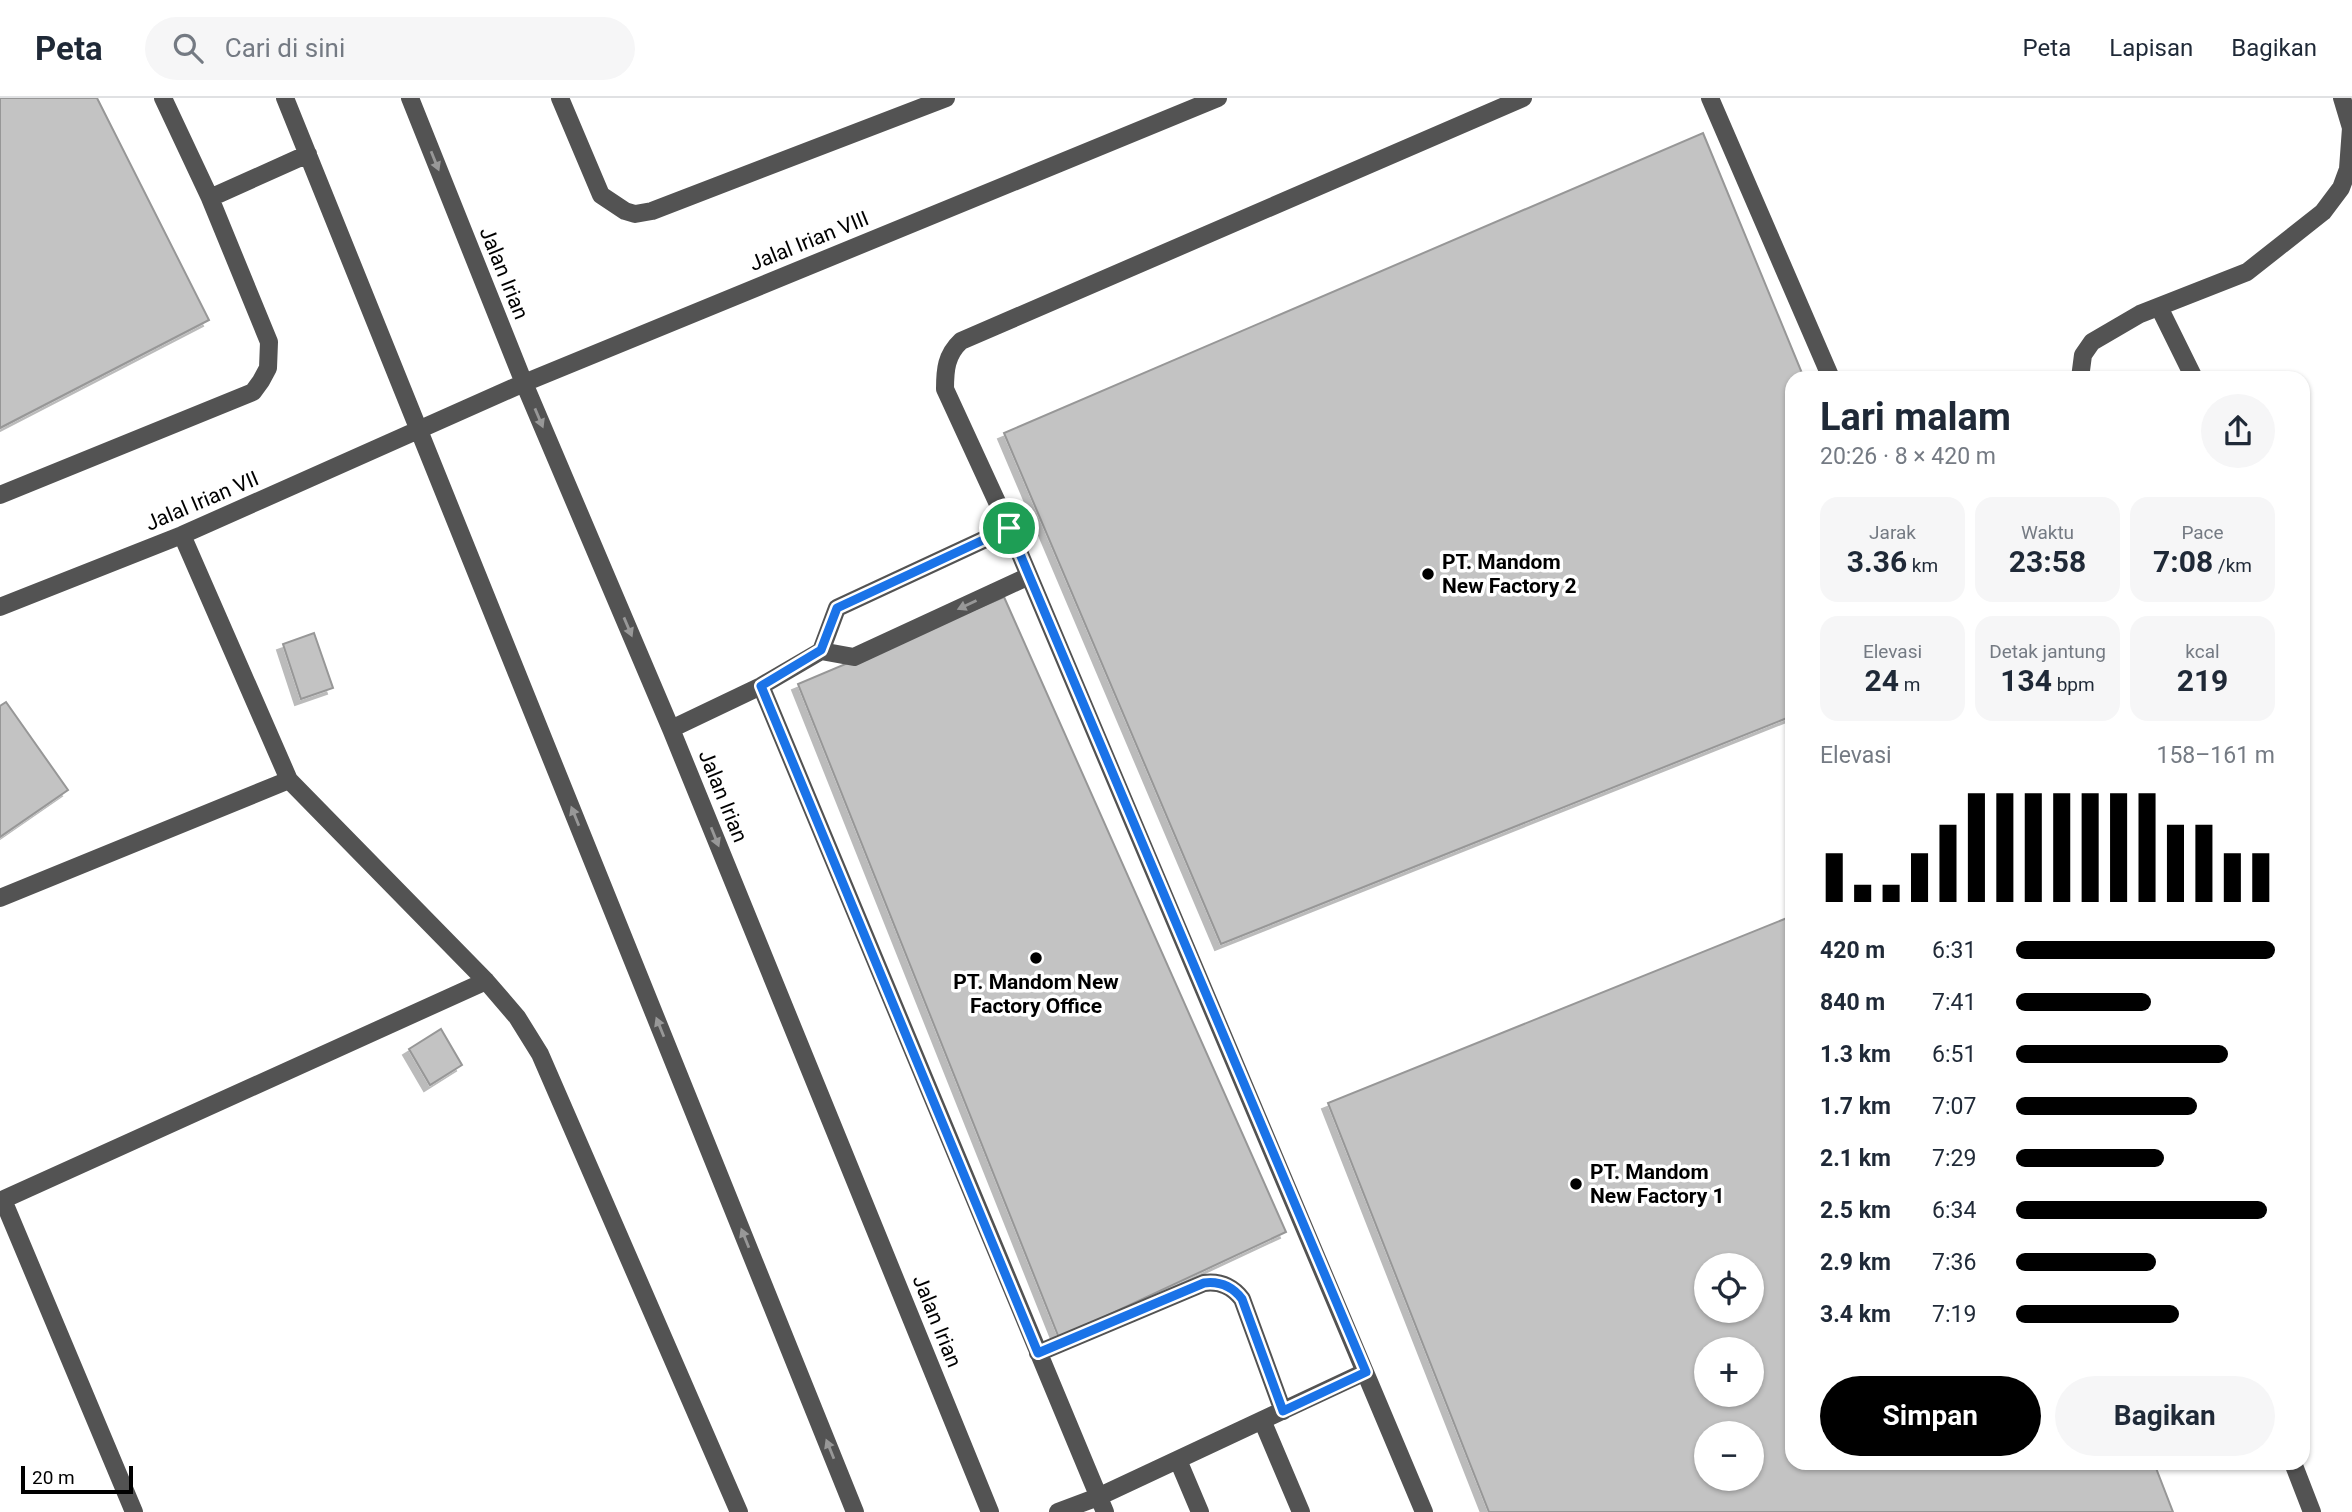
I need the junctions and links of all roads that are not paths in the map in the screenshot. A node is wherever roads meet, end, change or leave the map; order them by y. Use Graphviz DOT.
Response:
graph roads {
  1 [pos="163,98"];
  2 [pos="285,98"];
  3 [pos="410,98"];
  4 [pos="559,98"];
  5 [pos="946,98"];
  6 [pos="1218,98"];
  7 [pos="1523,98"];
  8 [pos="1710,98"];
  9 [pos="2342,98"];
  10 [pos="308,154"];
  11 [pos="210,198"];
  12 [pos="2159,307"];
  13 [pos="1828,371"];
  14 [pos="2081,371"];
  15 [pos="2191,371"];
  16 [pos="524,383"];
  17 [pos="420,431"];
  18 [pos="0,495"];
  19 [pos="1009,528"];
  20 [pos="182,535"];
  21 [pos="1029,576"];
  22 [pos="0,607"];
  23 [pos="821,650"];
  24 [pos="761,686"];
  25 [pos="671,729"];
  26 [pos="289,780"];
  27 [pos="0,898"];
  28 [pos="486,981"];
  29 [pos="2,1200"];
  30 [pos="1038,1353"];
  31 [pos="1366,1372"];
  32 [pos="1283,1411"];
  33 [pos="1262,1420"];
  34 [pos="1178,1460"];
  35 [pos="2296,1470"];
  36 [pos="1102,1504"];
  37 [pos="134,1512"];
  38 [pos="738,1512"];
  39 [pos="855,1512"];
  40 [pos="990,1512"];
  41 [pos="1058,1512"];
  42 [pos="1200,1512"];
  43 [pos="1301,1512"];
  44 [pos="1424,1512"];
  45 [pos="2312,1512"];
  1 -- 11 [label="street"];
  2 -- 10 [label="street"];
  3 -- 16 [label="street, Jalan Irian, one-way"];
  4 -- 5 [label="street"];
  6 -- 16 [label="street, Jalal Irian VIII"];
  7 -- 19 [label="street"];
  8 -- 13 [label="street"];
  9 -- 12 [label="street"];
  10 -- 11 [label="street"];
  10 -- 17 [label="street"];
  11 -- 18 [label="street"];
  12 -- 14 [label="street"];
  12 -- 15 [label="street"];
  16 -- 17 [label="street, Jalal Irian VIII"];
  16 -- 25 [label="street, Jalan Irian, one-way"];
  17 -- 20 [label="street, Jalal Irian VII"];
  39 -- 17 [label="street, one-way"];
  19 -- 21 [label="street"];
  19 -- 23 [label="street"];
  20 -- 22 [label="street, Jalal Irian VII"];
  20 -- 26 [label="street"];
  21 -- 23 [label="street, one-way"];
  21 -- 31 [label="street"];
  23 -- 24 [label="street"];
  24 -- 25 [label="street"];
  24 -- 30 [label="street"];
  25 -- 40 [label="street, Jalan Irian, one-way"];
  26 -- 27 [label="street"];
  26 -- 28 [label="street"];
  28 -- 29 [label="street"];
  28 -- 38 [label="street"];
  29 -- 37 [label="street"];
  30 -- 32 [label="street"];
  30 -- 36 [label="street"];
  31 -- 32 [label="street"];
  31 -- 44 [label="street"];
  32 -- 33 [label="street"];
  33 -- 34 [label="street"];
  33 -- 43 [label="street"];
  34 -- 36 [label="street"];
  34 -- 42 [label="street"];
  35 -- 45 [label="street"];
  36 -- 41 [label="street"];
}
